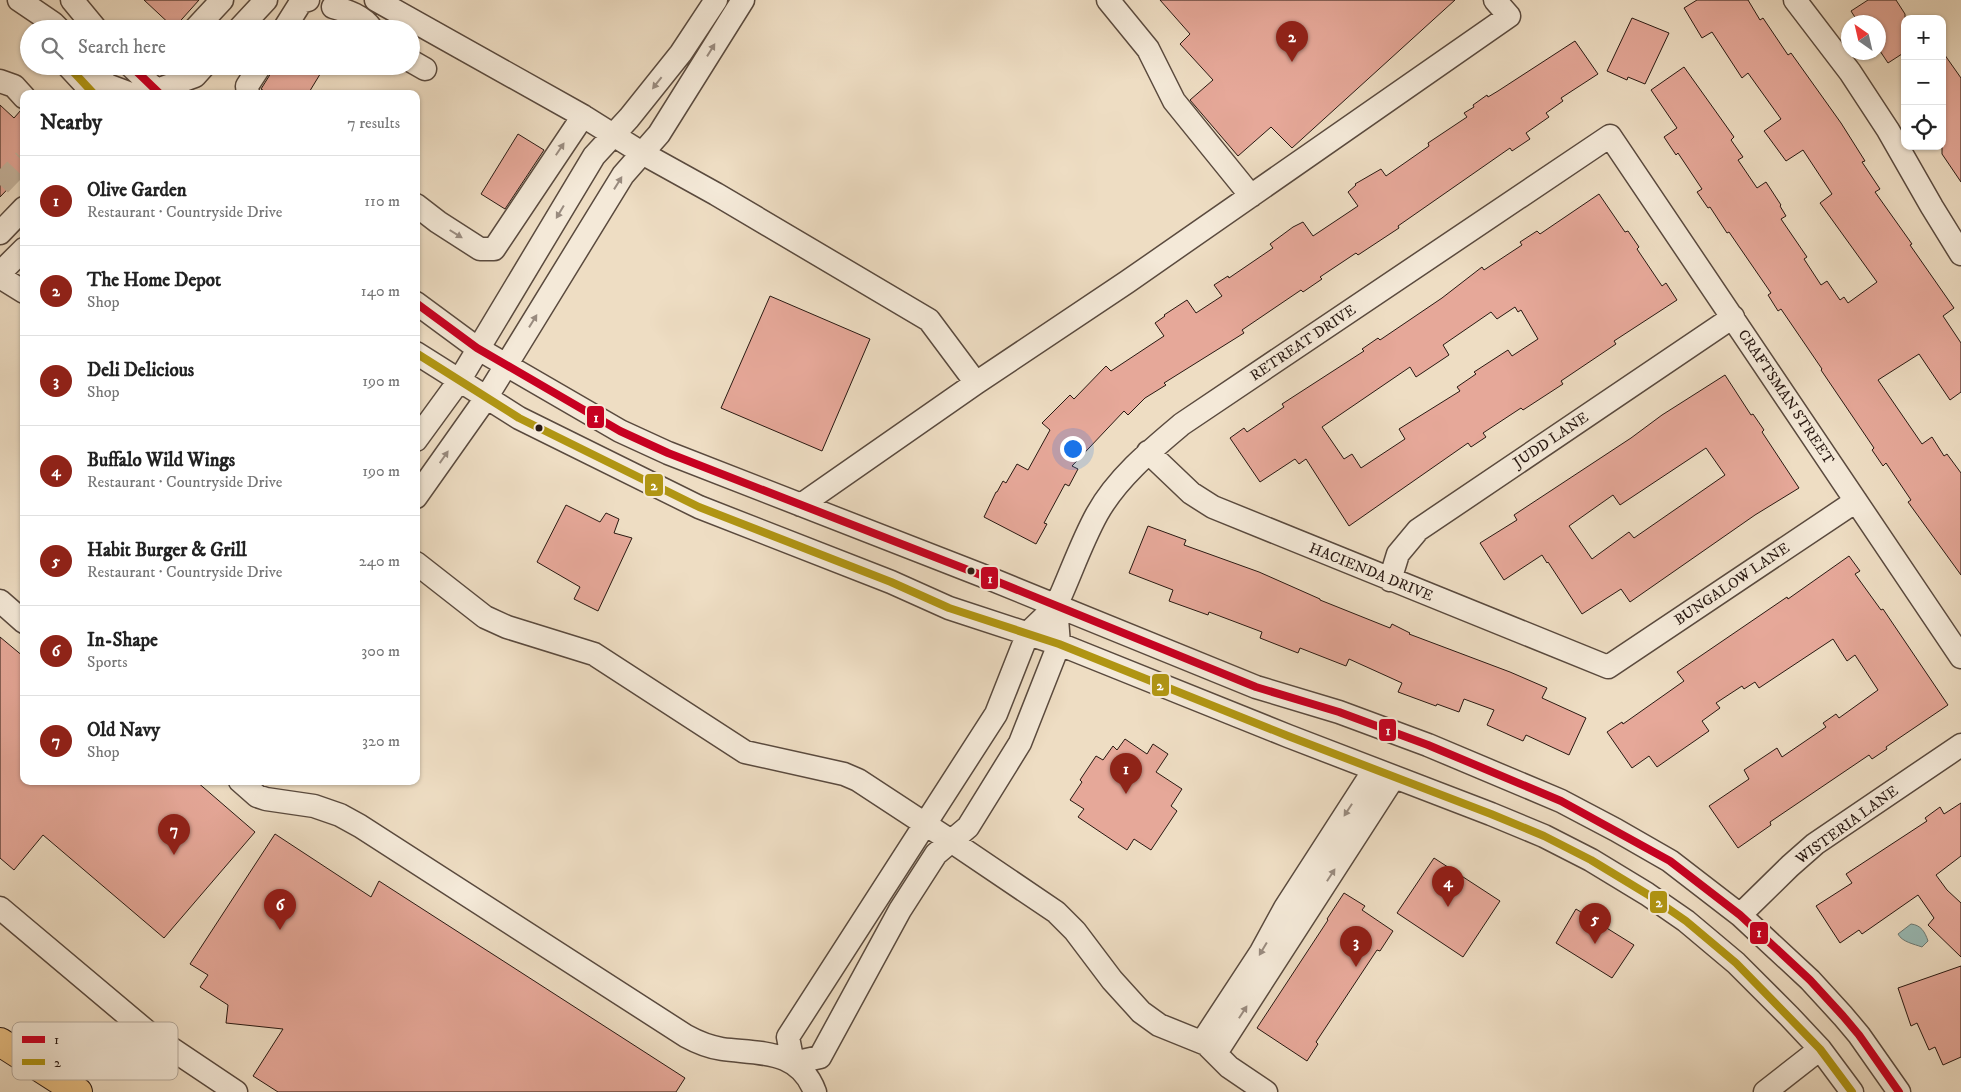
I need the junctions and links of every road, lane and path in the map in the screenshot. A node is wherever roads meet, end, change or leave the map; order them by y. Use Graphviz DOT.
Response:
graph roads {
  1 [pos="14,0"];
  2 [pos="18,0"];
  3 [pos="72,0"];
  4 [pos="222,0"];
  5 [pos="266,0"];
  6 [pos="308,0"];
  7 [pos="376,0"];
  8 [pos="716,0"];
  9 [pos="743,0"];
  10 [pos="1108,0"];
  11 [pos="1495,0"];
  12 [pos="1795,0"];
  13 [pos="327,4"];
  14 [pos="29,20"];
  15 [pos="48,20"];
  16 [pos="89,20"];
  17 [pos="204,20"];
  18 [pos="247,20"];
  19 [pos="290,20"];
  20 [pos="335,20"];
  21 [pos="364,20"];
  22 [pos="412,20"];
  23 [pos="420,25"];
  24 [pos="76,75"];
  25 [pos="98,75"];
  26 [pos="140,75"];
  27 [pos="165,75"];
  28 [pos="196,75"];
  29 [pos="254,75"];
  30 [pos="0,81"];
  31 [pos="90,90"];
  32 [pos="120,90"];
  33 [pos="156,90"];
  34 [pos="159,90"];
  35 [pos="163,90"];
  36 [pos="248,90"];
  37 [pos="20,93"];
  38 [pos="582,116"];
  39 [pos="612,134"];
  40 [pos="1610,136"];
  41 [pos="642,153"];
  42 [pos="1250,196"];
  43 [pos="420,208"];
  44 [pos="20,212"];
  45 [pos="0,233"];
  46 [pos="20,253"];
  47 [pos="1961,254"];
  48 [pos="0,275"];
  49 [pos="20,289"];
  50 [pos="420,306"];
  51 [pos="1733,317"];
  52 [pos="477,348"];
  53 [pos="420,356"];
  54 [pos="506,365"];
  55 [pos="459,381"];
  56 [pos="976,383"];
  57 [pos="486,398"];
  58 [pos="420,435"];
  59 [pos="1148,452"];
  60 [pos="420,491"];
  61 [pos="1856,501"];
  62 [pos="801,505"];
  63 [pos="420,566"];
  64 [pos="1390,580"];
  65 [pos="0,601"];
  66 [pos="1056,606"];
  67 [pos="20,618"];
  68 [pos="1028,633"];
  69 [pos="1059,644"];
  70 [pos="1961,657"];
  71 [pos="1608,667"];
  72 [pos="1961,745"];
  73 [pos="1384,773"];
  74 [pos="245,785"];
  75 [pos="925,824"];
  76 [pos="951,841"];
  77 [pos="0,908"];
  78 [pos="1740,915"];
  79 [pos="136,1022"];
  80 [pos="1209,1047"];
  81 [pos="1820,1049"];
  82 [pos="178,1053"];
  83 [pos="793,1063"];
  84 [pos="60,1080"];
  85 [pos="78,1092"];
  86 [pos="236,1092"];
  87 [pos="815,1092"];
  88 [pos="1266,1092"];
  89 [pos="1765,1092"];
  90 [pos="1852,1092"];
  91 [pos="1899,1092"];
  1 -- 14 [label="street"];
  2 -- 15 [label="street"];
  3 -- 16 [label="street"];
  4 -- 17 [label="street"];
  5 -- 18 [label="street"];
  6 -- 19 [label="street"];
  7 -- 22 [label="street"];
  8 -- 39 [label="street, one-way"];
  41 -- 9 [label="street, one-way"];
  10 -- 42 [label="street"];
  11 -- 42 [label="street"];
  12 -- 47 [label="street"];
  13 -- 20 [label="street"];
  13 -- 21 [label="street"];
  23 -- 38 [label="street"];
  24 -- 31 [label="street"];
  25 -- 32 [label="street"];
  26 -- 33 [label="street"];
  27 -- 34 [label="street"];
  28 -- 35 [label="street"];
  29 -- 36 [label="street"];
  30 -- 37 [label="street"];
  38 -- 39 [label="street"];
  43 -- 38 [label="street, one-way"];
  39 -- 41 [label="street"];
  39 -- 52 [label="street, one-way"];
  40 -- 51 [label="street, CRAFTSMAN STREET"];
  40 -- 59 [label="street, RETREAT DRIVE"];
  54 -- 41 [label="street, one-way"];
  41 -- 56 [label="street"];
  42 -- 56 [label="street"];
  44 -- 45 [label="street"];
  46 -- 48 [label="street"];
  48 -- 49 [label="street"];
  50 -- 52 [label="street"];
  51 -- 61 [label="street, CRAFTSMAN STREET"];
  51 -- 64 [label="street, JUDD LANE"];
  52 -- 54 [label="street"];
  52 -- 55 [label="street"];
  53 -- 55 [label="street"];
  54 -- 57 [label="street"];
  54 -- 62 [label="street"];
  55 -- 57 [label="street"];
  55 -- 58 [label="street"];
  56 -- 62 [label="street"];
  60 -- 57 [label="street, one-way"];
  57 -- 68 [label="street"];
  59 -- 64 [label="street, HACIENDA DRIVE"];
  59 -- 66 [label="street, RETREAT DRIVE"];
  61 -- 70 [label="street, CRAFTSMAN STREET"];
  61 -- 71 [label="street, BUNGALOW LANE"];
  62 -- 66 [label="street"];
  63 -- 75 [label="street"];
  64 -- 71 [label="street, HACIENDA DRIVE"];
  65 -- 67 [label="street"];
  66 -- 68 [label="street"];
  66 -- 69 [label="street"];
  66 -- 78 [label="street"];
  68 -- 69 [label="street"];
  68 -- 75 [label="street"];
  69 -- 73 [label="street"];
  69 -- 76 [label="street"];
  72 -- 78 [label="street, WISTERIA LANE"];
  73 -- 80 [label="street"];
  73 -- 81 [label="street"];
  74 -- 83 [label="street"];
  75 -- 76 [label="street"];
  75 -- 83 [label="street"];
  76 -- 80 [label="street"];
  76 -- 83 [label="street"];
  77 -- 79 [label="street"];
  78 -- 91 [label="street"];
  80 -- 88 [label="street"];
  81 -- 89 [label="street"];
  81 -- 90 [label="street"];
  82 -- 86 [label="street"];
  83 -- 87 [label="street"];
  84 -- 85 [label="highway"];
}
